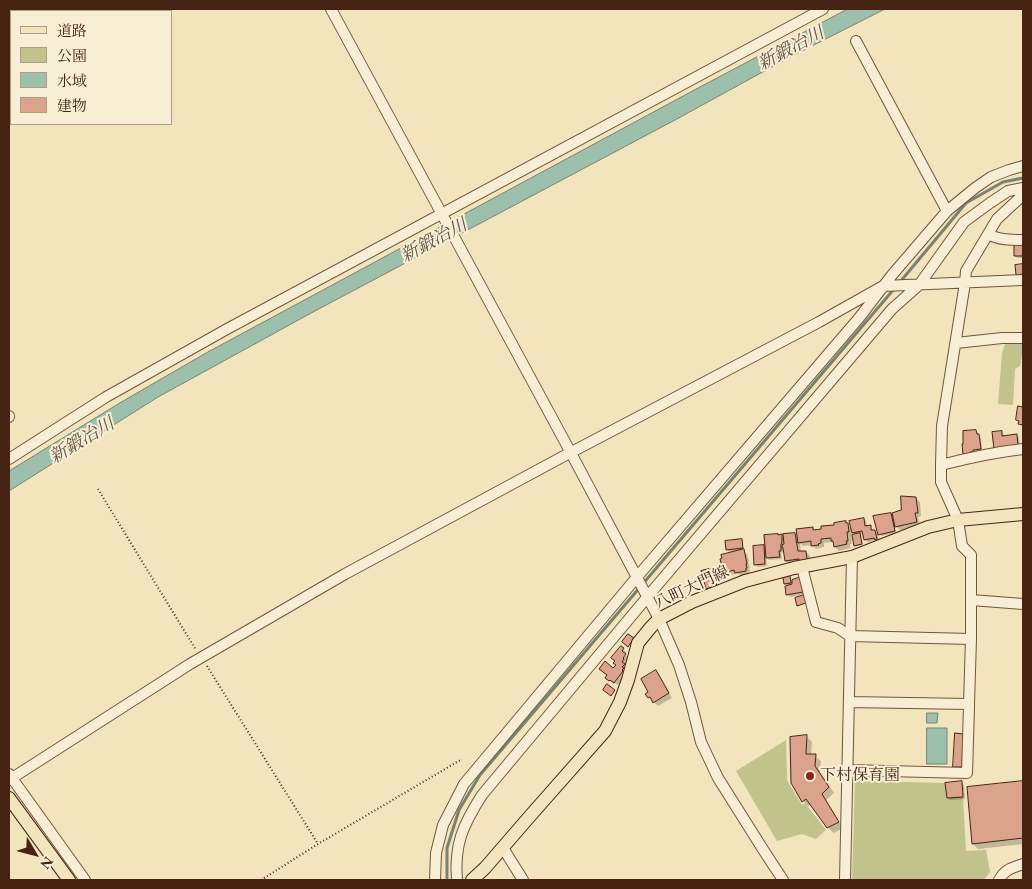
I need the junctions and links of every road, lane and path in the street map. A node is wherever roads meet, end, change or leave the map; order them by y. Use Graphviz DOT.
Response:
graph roads {
  1 [pos="331,9"];
  2 [pos="823,9"];
  3 [pos="856,41"];
  4 [pos="1023,166"];
  5 [pos="1023,188"];
  6 [pos="1023,195"];
  7 [pos="947,211"];
  8 [pos="443,217"];
  9 [pos="988,234"];
  10 [pos="1023,240"];
  11 [pos="1023,280"];
  12 [pos="965,283"];
  13 [pos="883,286"];
  14 [pos="919,286"];
  15 [pos="1023,338"];
  16 [pos="956,343"];
  17 [pos="1023,450"];
  18 [pos="571,453"];
  19 [pos="9,459"];
  20 [pos="941,465"];
  21 [pos="98,489"];
  22 [pos="1023,514"];
  23 [pos="958,520"];
  24 [pos="852,557"];
  25 [pos="802,567"];
  26 [pos="636,577"];
  27 [pos="647,598"];
  28 [pos="971,600"];
  29 [pos="1023,604"];
  30 [pos="659,619"];
  31 [pos="850,636"];
  32 [pos="971,640"];
  33 [pos="201,658"];
  34 [pos="849,702"];
  35 [pos="969,704"];
  36 [pos="462,759"];
  37 [pos="847,770"];
  38 [pos="10,777"];
  39 [pos="9,798"];
  40 [pos="318,844"];
  41 [pos="503,848"];
  42 [pos="1023,864"];
  43 [pos="69,880"];
  44 [pos="85,880"];
  45 [pos="260,880"];
  46 [pos="435,880"];
  47 [pos="457,880"];
  48 [pos="472,880"];
  49 [pos="523,880"];
  50 [pos="783,880"];
  51 [pos="844,880"];
  52 [pos="999,880"];
  1 -- 8 [label="street"];
  2 -- 8 [label="street"];
  3 -- 7 [label="street"];
  4 -- 7 [label="street"];
  5 -- 14 [label="street"];
  6 -- 9 [label="street"];
  7 -- 13 [label="street"];
  8 -- 18 [label="street"];
  8 -- 19 [label="street"];
  9 -- 10 [label="street"];
  9 -- 12 [label="street"];
  11 -- 12 [label="street"];
  12 -- 14 [label="street"];
  12 -- 16 [label="street"];
  13 -- 14 [label="street"];
  13 -- 18 [label="street"];
  13 -- 26 [label="street"];
  14 -- 27 [label="street"];
  15 -- 16 [label="street"];
  16 -- 20 [label="street"];
  17 -- 20 [label="street"];
  18 -- 26 [label="street"];
  18 -- 33 [label="street"];
  20 -- 23 [label="street"];
  21 -- 33 [label="path"];
  22 -- 23 [label="main road, 八町大門線"];
  23 -- 24 [label="main road, 八町大門線"];
  23 -- 28 [label="street"];
  24 -- 25 [label="main road, 八町大門線"];
  24 -- 31 [label="street"];
  25 -- 30 [label="main road, 八町大門線"];
  25 -- 31 [label="street"];
  26 -- 27 [label="street"];
  26 -- 46 [label="street"];
  27 -- 30 [label="street"];
  27 -- 47 [label="street"];
  28 -- 29 [label="street"];
  28 -- 32 [label="street"];
  30 -- 41 [label="main road, 八町大門線"];
  30 -- 50 [label="street"];
  31 -- 32 [label="street"];
  31 -- 34 [label="street"];
  32 -- 35 [label="street"];
  33 -- 38 [label="street"];
  33 -- 40 [label="path"];
  34 -- 35 [label="street"];
  34 -- 37 [label="street"];
  35 -- 37 [label="street"];
  36 -- 40 [label="path"];
  37 -- 51 [label="street"];
  38 -- 44 [label="street"];
  39 -- 43 [label="main road"];
  40 -- 45 [label="path"];
  41 -- 48 [label="main road, 八町大門線"];
  41 -- 49 [label="street"];
  42 -- 52 [label="street"];
}
